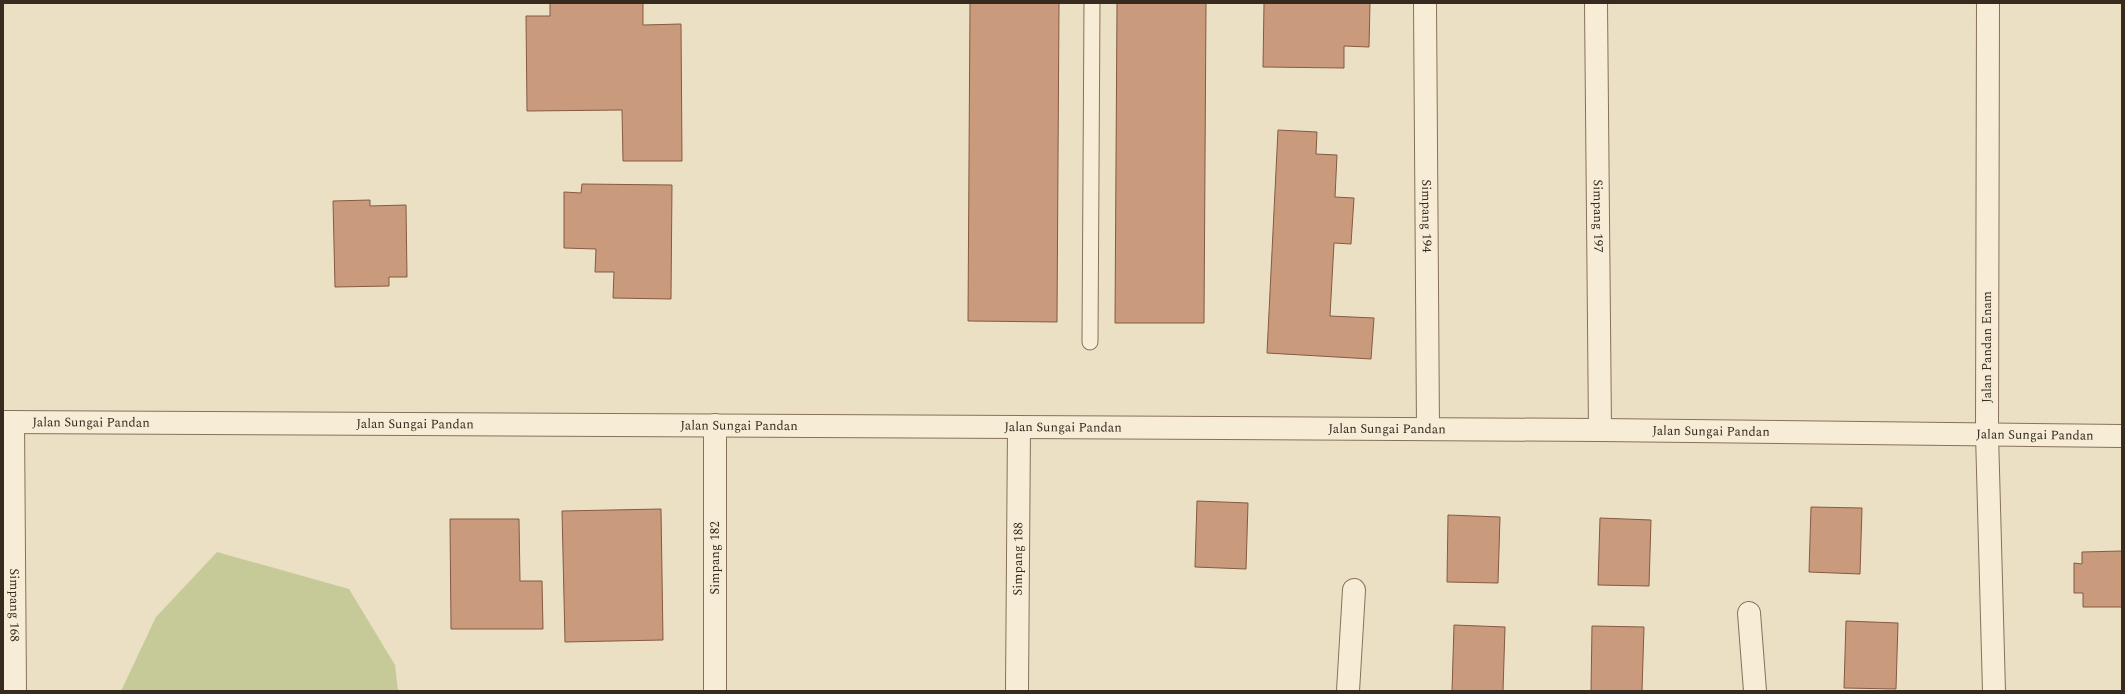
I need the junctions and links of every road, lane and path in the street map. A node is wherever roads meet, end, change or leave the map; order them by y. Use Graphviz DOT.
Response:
graph roads {
  1 [pos="1092,3"];
  2 [pos="1425,3"];
  3 [pos="1596,3"];
  4 [pos="1988,3"];
  5 [pos="1090,342"];
  6 [pos="8,422"];
  7 [pos="715,425"];
  8 [pos="1019,427"];
  9 [pos="1428,429"];
  10 [pos="1600,430"];
  11 [pos="1987,434"];
  12 [pos="2122,436"];
  13 [pos="1354,590"];
  14 [pos="1749,613"];
  15 [pos="15,691"];
  16 [pos="715,691"];
  17 [pos="1017,691"];
  18 [pos="1348,691"];
  19 [pos="1754,691"];
  20 [pos="1994,691"];
  1 -- 5 [label="lane"];
  2 -- 9 [label="street, Simpang 194"];
  3 -- 10 [label="street, Simpang 197"];
  4 -- 11 [label="street, Jalan Pandan Enam"];
  6 -- 7 [label="street, Jalan Sungai Pandan"];
  6 -- 15 [label="street, Simpang 168"];
  7 -- 8 [label="street, Jalan Sungai Pandan"];
  7 -- 16 [label="street, Simpang 182"];
  8 -- 9 [label="street, Jalan Sungai Pandan"];
  8 -- 17 [label="street, Simpang 188"];
  9 -- 10 [label="street, Jalan Sungai Pandan"];
  10 -- 11 [label="street, Jalan Sungai Pandan"];
  11 -- 12 [label="street, Jalan Sungai Pandan"];
  11 -- 20 [label="street, Jalan Pandan Enam"];
  13 -- 18 [label="street"];
  14 -- 19 [label="street"];
}
